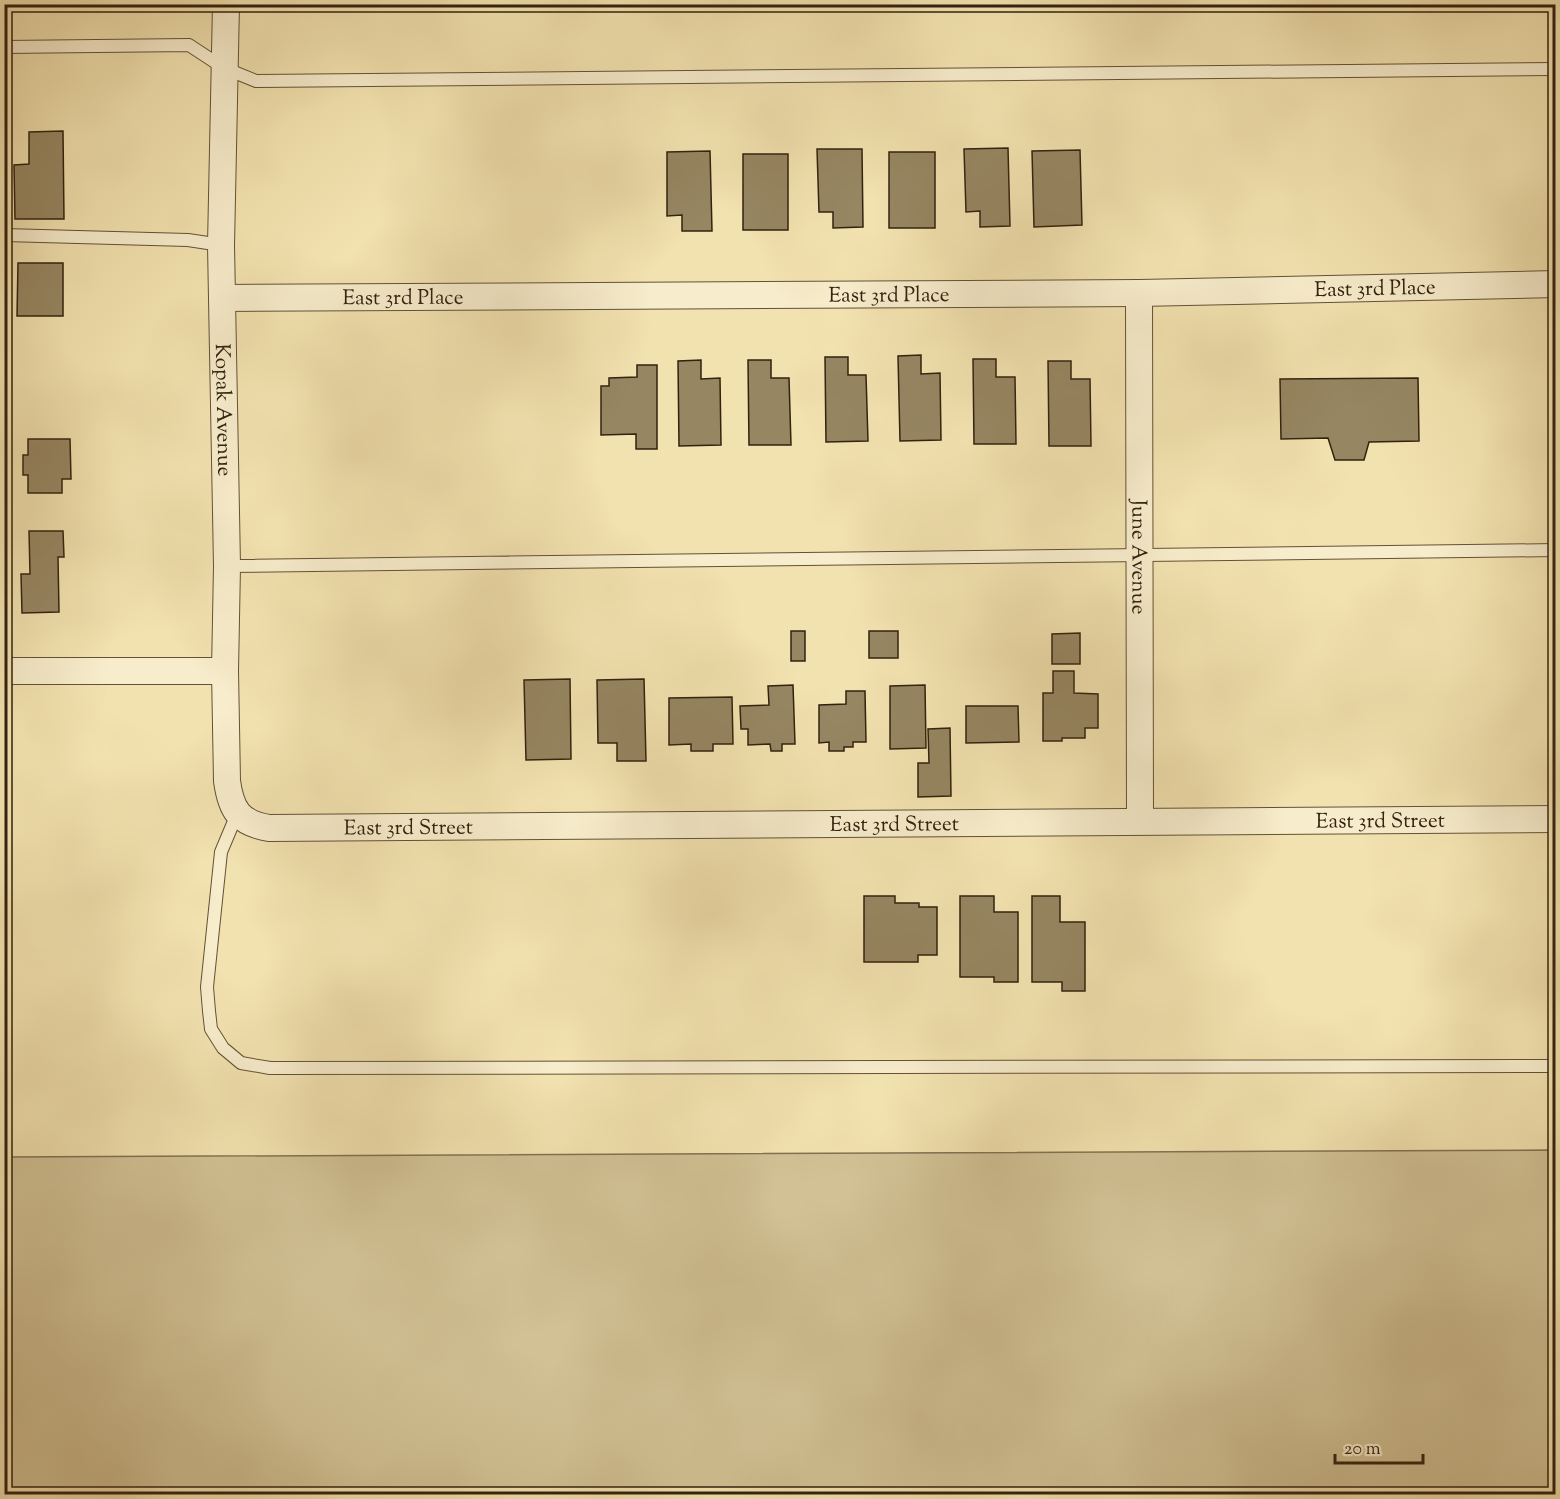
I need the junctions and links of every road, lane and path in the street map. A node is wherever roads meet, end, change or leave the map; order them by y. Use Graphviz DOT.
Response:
graph roads {
  1 [pos="226,4"];
  2 [pos="4,47"];
  3 [pos="224,68"];
  4 [pos="1556,69"];
  5 [pos="4,235"];
  6 [pos="221,244"];
  7 [pos="1556,284"];
  8 [pos="1139,292"];
  9 [pos="223,298"];
  10 [pos="1556,550"];
  11 [pos="1139,554"];
  12 [pos="227,566"];
  13 [pos="225,670"];
  14 [pos="4,671"];
  15 [pos="237,814"];
  16 [pos="1556,819"];
  17 [pos="1140,821"];
  18 [pos="1556,1066"];
  1 -- 3 [label="street, Kopak Avenue"];
  2 -- 3 [label="lane"];
  3 -- 4 [label="lane"];
  3 -- 6 [label="street, Kopak Avenue"];
  5 -- 6 [label="lane"];
  6 -- 9 [label="street, Kopak Avenue"];
  7 -- 8 [label="street, East 3rd Place"];
  8 -- 9 [label="street, East 3rd Place"];
  8 -- 11 [label="street, June Avenue"];
  9 -- 12 [label="street, Kopak Avenue"];
  10 -- 11 [label="lane"];
  11 -- 12 [label="lane"];
  11 -- 17 [label="street, June Avenue"];
  12 -- 13 [label="street, Kopak Avenue"];
  13 -- 14 [label="street"];
  13 -- 15 [label="street, Kopak Avenue"];
  15 -- 17 [label="street, East 3rd Street"];
  15 -- 18 [label="lane"];
  16 -- 17 [label="street, East 3rd Street"];
}
